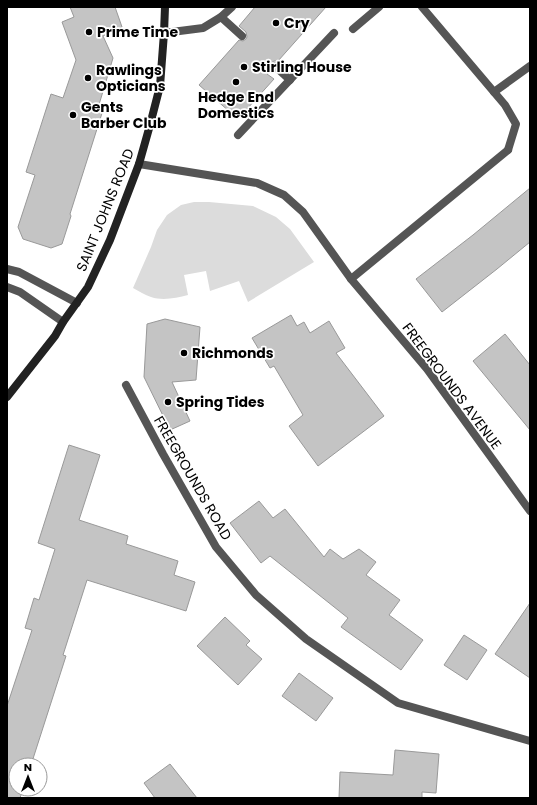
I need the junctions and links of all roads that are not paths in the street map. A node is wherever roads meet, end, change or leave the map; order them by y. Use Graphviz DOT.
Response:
graph roads {
  1 [pos="165,7"];
  2 [pos="232,7"];
  3 [pos="380,7"];
  4 [pos="422,7"];
  5 [pos="221,17"];
  6 [pos="353,29"];
  7 [pos="164,33"];
  8 [pos="334,33"];
  9 [pos="242,36"];
  10 [pos="275,66"];
  11 [pos="530,66"];
  12 [pos="290,80"];
  13 [pos="494,92"];
  14 [pos="238,135"];
  15 [pos="139,164"];
  16 [pos="7,269"];
  17 [pos="351,279"];
  18 [pos="7,287"];
  19 [pos="76,303"];
  20 [pos="63,322"];
  21 [pos="126,385"];
  22 [pos="7,397"];
  23 [pos="530,511"];
  24 [pos="530,741"];
  1 -- 7 [label="main road, SAINT JOHNS ROAD"];
  2 -- 5 [label="street"];
  3 -- 6 [label="street"];
  4 -- 13 [label="street"];
  5 -- 7 [label="street"];
  5 -- 9 [label="street"];
  7 -- 15 [label="main road, SAINT JOHNS ROAD"];
  8 -- 12 [label="street"];
  10 -- 12 [label="street"];
  11 -- 13 [label="street"];
  12 -- 14 [label="street"];
  13 -- 17 [label="street"];
  15 -- 17 [label="street, FREEGROUNDS AVENUE"];
  15 -- 19 [label="main road, SAINT JOHNS ROAD"];
  16 -- 19 [label="street"];
  17 -- 23 [label="street, FREEGROUNDS AVENUE"];
  18 -- 20 [label="street"];
  19 -- 20 [label="main road, SAINT JOHNS ROAD"];
  20 -- 22 [label="main road, SAINT JOHNS ROAD"];
  21 -- 24 [label="street, FREEGROUNDS ROAD"];
}
